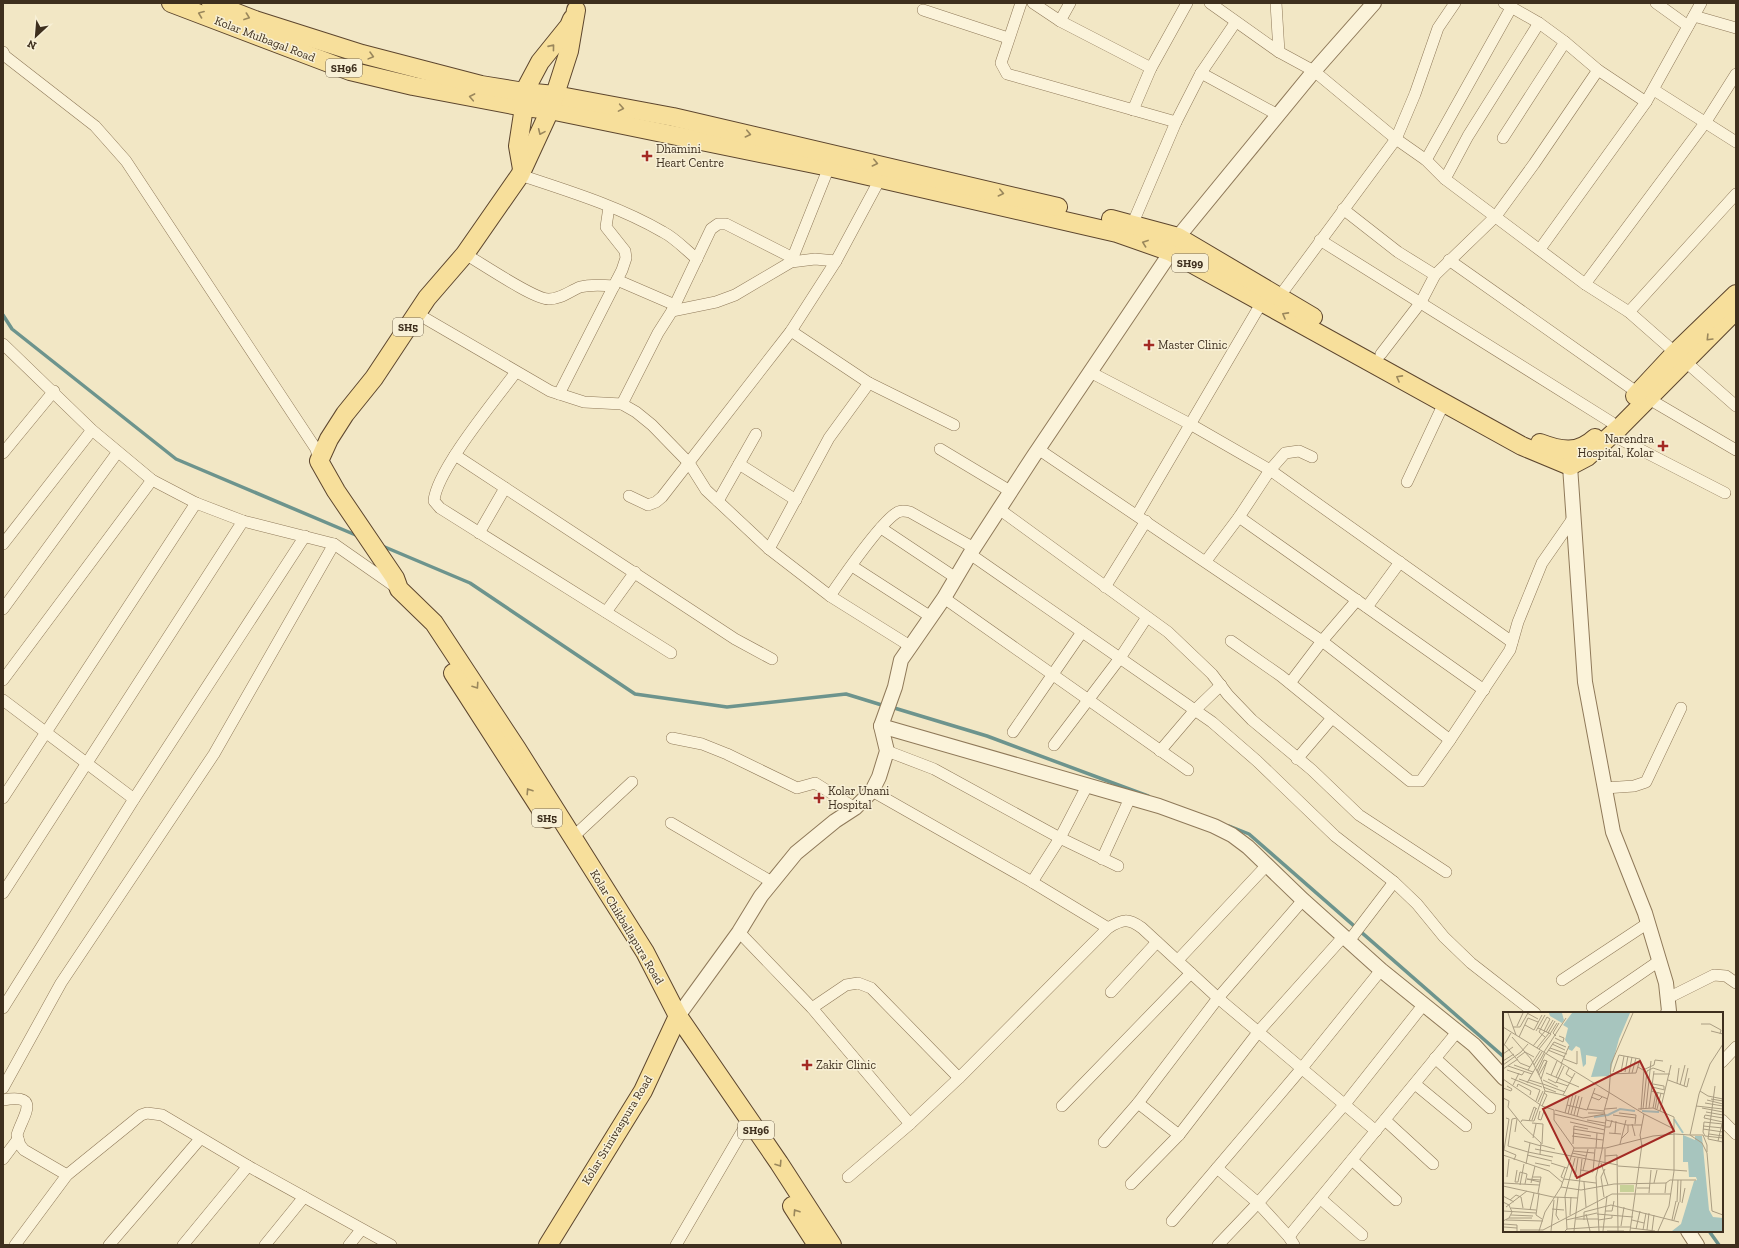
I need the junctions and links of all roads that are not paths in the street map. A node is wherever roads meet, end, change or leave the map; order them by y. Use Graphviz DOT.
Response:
graph roads {
  1 [pos="171,3"];
  2 [pos="211,3"];
  3 [pos="1021,3"];
  4 [pos="1033,3"];
  5 [pos="1070,3"];
  6 [pos="1187,3"];
  7 [pos="1210,3"];
  8 [pos="1276,3"];
  9 [pos="1374,3"];
  10 [pos="1455,3"];
  11 [pos="1656,3"];
  12 [pos="1701,3"];
  13 [pos="1507,5"];
  14 [pos="578,6"];
  15 [pos="923,10"];
  16 [pos="1694,16"];
  17 [pos="1060,21"];
  18 [pos="1236,23"];
  19 [pos="1539,23"];
  20 [pos="1688,26"];
  21 [pos="1736,28"];
  22 [pos="1008,38"];
  23 [pos="1565,42"];
  24 [pos="3,52"];
  25 [pos="1279,52"];
  26 [pos="540,62"];
  27 [pos="563,68"];
  28 [pos="1151,68"];
  29 [pos="1598,70"];
  30 [pos="1314,71"];
  31 [pos="1201,73"];
  32 [pos="1736,74"];
  33 [pos="1654,90"];
  34 [pos="1731,91"];
  35 [pos="500,96"];
  36 [pos="524,100"];
  37 [pos="590,102"];
  38 [pos="1646,102"];
  39 [pos="553,103"];
  40 [pos="1133,110"];
  41 [pos="1278,114"];
  42 [pos="1176,122"];
  43 [pos="1705,123"];
  44 [pos="1503,138"];
  45 [pos="1396,139"];
  46 [pos="1736,142"];
  47 [pos="518,146"];
  48 [pos="1426,160"];
  49 [pos="829,167"];
  50 [pos="521,172"];
  51 [pos="880,179"];
  52 [pos="1445,179"];
  53 [pos="1736,194"];
  54 [pos="609,207"];
  55 [pos="1343,209"];
  56 [pos="1496,216"];
  57 [pos="1132,224"];
  58 [pos="1320,240"];
  59 [pos="1175,245"];
  60 [pos="1540,249"];
  61 [pos="466,254"];
  62 [pos="697,259"];
  63 [pos="792,260"];
  64 [pos="1449,260"];
  65 [pos="836,261"];
  66 [pos="1435,275"];
  67 [pos="616,283"];
  68 [pos="1585,284"];
  69 [pos="1736,294"];
  70 [pos="1270,300"];
  71 [pos="1420,302"];
  72 [pos="674,308"];
  73 [pos="1736,310"];
  74 [pos="1629,312"];
  75 [pos="416,314"];
  76 [pos="791,331"];
  77 [pos="3,344"];
  78 [pos="1381,354"];
  79 [pos="1681,358"];
  80 [pos="516,372"];
  81 [pos="1090,372"];
  82 [pos="869,383"];
  83 [pos="54,391"];
  84 [pos="559,394"];
  85 [pos="1644,396"];
  86 [pos="1444,403"];
  87 [pos="622,404"];
  88 [pos="1736,406"];
  89 [pos="1190,424"];
  90 [pos="954,425"];
  91 [pos="1612,429"];
  92 [pos="92,430"];
  93 [pos="756,434"];
  94 [pos="1038,448"];
  95 [pos="940,449"];
  96 [pos="1736,450"];
  97 [pos="3,453"];
  98 [pos="117,453"];
  99 [pos="455,455"];
  100 [pos="1312,457"];
  101 [pos="319,461"];
  102 [pos="689,463"];
  103 [pos="739,464"];
  104 [pos="1570,466"];
  105 [pos="1270,470"];
  106 [pos="152,480"];
  107 [pos="1407,482"];
  108 [pos="505,488"];
  109 [pos="1010,491"];
  110 [pos="1725,493"];
  111 [pos="629,496"];
  112 [pos="796,500"];
  113 [pos="718,501"];
  114 [pos="196,503"];
  115 [pos="999,509"];
  116 [pos="1239,517"];
  117 [pos="1142,518"];
  118 [pos="1574,518"];
  119 [pos="243,521"];
  120 [pos="881,528"];
  121 [pos="479,533"];
  122 [pos="305,536"];
  123 [pos="3,544"];
  124 [pos="334,544"];
  125 [pos="769,549"];
  126 [pos="972,551"];
  127 [pos="1206,561"];
  128 [pos="1400,562"];
  129 [pos="852,566"];
  130 [pos="635,572"];
  131 [pos="956,578"];
  132 [pos="397,584"];
  133 [pos="1105,587"];
  134 [pos="830,596"];
  135 [pos="944,598"];
  136 [pos="1356,600"];
  137 [pos="1367,607"];
  138 [pos="3,609"];
  139 [pos="420,611"];
  140 [pos="606,612"];
  141 [pos="930,617"];
  142 [pos="1147,617"];
  143 [pos="1082,632"];
  144 [pos="1231,640"];
  145 [pos="1322,641"];
  146 [pos="1512,642"];
  147 [pos="910,646"];
  148 [pos="670,653"];
  149 [pos="772,658"];
  150 [pos="1120,658"];
  151 [pos="1052,674"];
  152 [pos="3,680"];
  153 [pos="1290,683"];
  154 [pos="1221,685"];
  155 [pos="1484,690"];
  156 [pos="3,700"];
  157 [pos="1088,700"];
  158 [pos="1681,708"];
  159 [pos="1195,710"];
  160 [pos="1332,718"];
  161 [pos="883,723"];
  162 [pos="1013,732"];
  163 [pos="46,733"];
  164 [pos="672,738"];
  165 [pos="1450,740"];
  166 [pos="1054,746"];
  167 [pos="887,751"];
  168 [pos="1160,751"];
  169 [pos="1297,759"];
  170 [pos="87,763"];
  171 [pos="1188,770"];
  172 [pos="632,782"];
  173 [pos="1087,786"];
  174 [pos="1605,788"];
  175 [pos="5,791"];
  176 [pos="872,791"];
  177 [pos="1130,798"];
  178 [pos="134,799"];
  179 [pos="855,808"];
  180 [pos="671,823"];
  181 [pos="573,837"];
  182 [pos="1060,838"];
  183 [pos="1102,859"];
  184 [pos="1118,866"];
  185 [pos="1266,866"];
  186 [pos="1446,872"];
  187 [pos="772,882"];
  188 [pos="1032,882"];
  189 [pos="1394,882"];
  190 [pos="3,893"];
  191 [pos="1303,900"];
  192 [pos="1648,923"];
  193 [pos="1108,928"];
  194 [pos="739,932"];
  195 [pos="1349,937"];
  196 [pos="1157,942"];
  197 [pos="1178,960"];
  198 [pos="1659,960"];
  199 [pos="1381,970"];
  200 [pos="1191,973"];
  201 [pos="1562,980"];
  202 [pos="1736,983"];
  203 [pos="1112,992"];
  204 [pos="1218,998"];
  205 [pos="1668,998"];
  206 [pos="1424,1004"];
  207 [pos="1592,1007"];
  208 [pos="3,1008"];
  209 [pos="812,1008"];
  210 [pos="1533,1012"];
  211 [pos="1668,1012"];
  212 [pos="675,1022"];
  213 [pos="1259,1031"];
  214 [pos="1457,1032"];
  215 [pos="1736,1047"];
  216 [pos="1435,1058"];
  217 [pos="1723,1061"];
  218 [pos="1302,1068"];
  219 [pos="1503,1077"];
  220 [pos="959,1078"];
  221 [pos="1415,1084"];
  222 [pos="3,1088"];
  223 [pos="3,1100"];
  224 [pos="1138,1103"];
  225 [pos="1345,1104"];
  226 [pos="1062,1106"];
  227 [pos="1490,1108"];
  228 [pos="1385,1120"];
  229 [pos="1723,1121"];
  230 [pos="910,1124"];
  231 [pos="1466,1126"];
  232 [pos="743,1130"];
  233 [pos="1376,1131"];
  234 [pos="1736,1134"];
  235 [pos="1179,1135"];
  236 [pos="200,1138"];
  237 [pos="18,1139"];
  238 [pos="1104,1142"];
  239 [pos="3,1159"];
  240 [pos="1352,1160"];
  241 [pos="1433,1164"];
  242 [pos="248,1166"];
  243 [pos="1217,1168"];
  244 [pos="67,1175"];
  245 [pos="848,1177"];
  246 [pos="1131,1184"];
  247 [pos="304,1197"];
  248 [pos="1321,1199"];
  249 [pos="1396,1200"];
  250 [pos="1258,1202"];
  251 [pos="1172,1221"];
  252 [pos="361,1230"];
  253 [pos="1689,1232"];
  254 [pos="1362,1235"];
  255 [pos="1292,1241"];
  256 [pos="15,1245"];
  257 [pos="109,1245"];
  258 [pos="183,1245"];
  259 [pos="265,1245"];
  260 [pos="349,1245"];
  261 [pos="391,1245"];
  262 [pos="548,1245"];
  263 [pos="676,1245"];
  264 [pos="817,1245"];
  265 [pos="832,1245"];
  266 [pos="1218,1245"];
  267 [pos="1697,1245"];
  35 -- 1 [label="main road, Kolar Mulbagal Road / SH96, one-way"];
  2 -- 35 [label="main road, Kolar Mulbagal Road / SH96, one-way"];
  3 -- 22 [label="street"];
  4 -- 17 [label="street"];
  5 -- 17 [label="street"];
  6 -- 28 [label="street"];
  7 -- 18 [label="street"];
  8 -- 25 [label="street"];
  9 -- 30 [label="street"];
  10 -- 45 [label="street"];
  11 -- 20 [label="street"];
  12 -- 16 [label="street"];
  13 -- 19 [label="street"];
  13 -- 48 [label="street"];
  26 -- 14 [label="main road, one-way"];
  14 -- 27 [label="main road"];
  15 -- 22 [label="street"];
  16 -- 20 [label="street"];
  16 -- 21 [label="street"];
  17 -- 28 [label="street"];
  18 -- 25 [label="street"];
  18 -- 31 [label="street"];
  19 -- 23 [label="street"];
  19 -- 52 [label="street"];
  20 -- 33 [label="street"];
  22 -- 40 [label="street"];
  23 -- 29 [label="street"];
  23 -- 44 [label="street"];
  24 -- 101 [label="street"];
  25 -- 30 [label="street"];
  26 -- 35 [label="main road"];
  26 -- 36 [label="main road"];
  27 -- 37 [label="main road"];
  27 -- 39 [label="main road"];
  28 -- 40 [label="street"];
  29 -- 38 [label="street"];
  29 -- 56 [label="street"];
  30 -- 41 [label="street"];
  30 -- 45 [label="street"];
  31 -- 41 [label="street"];
  31 -- 42 [label="street"];
  32 -- 34 [label="street"];
  33 -- 38 [label="street"];
  33 -- 43 [label="street"];
  34 -- 43 [label="street"];
  35 -- 36 [label="main road, Kolar Mulbagal Road / SH96"];
  35 -- 47 [label="main road"];
  36 -- 39 [label="main road, SH96"];
  36 -- 47 [label="main road"];
  37 -- 39 [label="main road, SH99"];
  37 -- 57 [label="main road, SH99, one-way"];
  38 -- 60 [label="street"];
  39 -- 49 [label="main road, SH99"];
  39 -- 50 [label="main road, SH5, one-way"];
  40 -- 42 [label="street"];
  41 -- 59 [label="street"];
  42 -- 57 [label="street"];
  43 -- 46 [label="street"];
  43 -- 68 [label="street"];
  45 -- 48 [label="street"];
  45 -- 55 [label="street"];
  47 -- 50 [label="main road"];
  48 -- 52 [label="street"];
  49 -- 51 [label="main road, SH99"];
  49 -- 63 [label="street"];
  50 -- 54 [label="street"];
  50 -- 61 [label="main road, SH5"];
  59 -- 51 [label="main road, SH99, one-way"];
  51 -- 65 [label="street"];
  52 -- 56 [label="street"];
  53 -- 74 [label="street"];
  54 -- 62 [label="street"];
  54 -- 67 [label="street"];
  55 -- 58 [label="street"];
  55 -- 66 [label="street"];
  56 -- 60 [label="street"];
  56 -- 64 [label="street"];
  57 -- 59 [label="main road, SH99"];
  58 -- 70 [label="street"];
  58 -- 71 [label="street"];
  59 -- 70 [label="main road, SH99"];
  59 -- 81 [label="street"];
  60 -- 68 [label="street"];
  61 -- 67 [label="street"];
  61 -- 75 [label="main road, SH5"];
  62 -- 63 [label="street"];
  62 -- 72 [label="street"];
  63 -- 65 [label="street"];
  63 -- 72 [label="street"];
  64 -- 66 [label="street"];
  64 -- 85 [label="street"];
  65 -- 76 [label="street"];
  66 -- 71 [label="street"];
  67 -- 72 [label="street"];
  67 -- 84 [label="street"];
  68 -- 74 [label="street"];
  69 -- 79 [label="main road, SH99"];
  70 -- 78 [label="main road, SH99"];
  86 -- 70 [label="main road, SH99, one-way"];
  70 -- 89 [label="street"];
  71 -- 78 [label="street"];
  71 -- 91 [label="street"];
  72 -- 87 [label="street"];
  73 -- 79 [label="main road, SH99, one-way"];
  74 -- 79 [label="street"];
  75 -- 80 [label="street"];
  75 -- 101 [label="main road, SH5"];
  76 -- 82 [label="street"];
  76 -- 102 [label="street"];
  77 -- 83 [label="street"];
  78 -- 91 [label="main road, SH99"];
  79 -- 85 [label="main road, SH99"];
  79 -- 88 [label="street"];
  80 -- 84 [label="street"];
  80 -- 99 [label="street"];
  81 -- 89 [label="street"];
  81 -- 94 [label="street"];
  82 -- 90 [label="street"];
  82 -- 112 [label="street"];
  83 -- 92 [label="street"];
  83 -- 97 [label="street"];
  84 -- 87 [label="street"];
  85 -- 91 [label="main road, SH99"];
  85 -- 96 [label="street"];
  86 -- 104 [label="main road, SH99"];
  86 -- 107 [label="street"];
  87 -- 102 [label="street"];
  89 -- 105 [label="street"];
  89 -- 117 [label="street"];
  91 -- 104 [label="main road, SH99"];
  91 -- 110 [label="street"];
  92 -- 98 [label="street"];
  92 -- 123 [label="street"];
  93 -- 103 [label="street"];
  94 -- 109 [label="street"];
  94 -- 117 [label="street"];
  95 -- 109 [label="street"];
  98 -- 106 [label="street"];
  98 -- 138 [label="street"];
  99 -- 108 [label="street"];
  99 -- 121 [label="street"];
  100 -- 105 [label="street"];
  101 -- 132 [label="main road, SH5"];
  102 -- 111 [label="street"];
  102 -- 113 [label="street"];
  103 -- 112 [label="street"];
  103 -- 113 [label="street"];
  104 -- 118 [label="street"];
  105 -- 116 [label="street"];
  105 -- 128 [label="street"];
  106 -- 114 [label="street"];
  106 -- 152 [label="street"];
  108 -- 121 [label="street"];
  108 -- 130 [label="street"];
  109 -- 115 [label="street"];
  112 -- 125 [label="street"];
  113 -- 125 [label="street"];
  114 -- 119 [label="street"];
  114 -- 163 [label="street"];
  115 -- 126 [label="street"];
  115 -- 133 [label="street"];
  116 -- 127 [label="street"];
  116 -- 136 [label="street"];
  117 -- 127 [label="street"];
  117 -- 133 [label="street"];
  118 -- 146 [label="street"];
  118 -- 174 [label="street"];
  119 -- 122 [label="street"];
  119 -- 170 [label="street"];
  120 -- 126 [label="street"];
  120 -- 129 [label="street"];
  120 -- 131 [label="street"];
  121 -- 140 [label="street"];
  122 -- 124 [label="street"];
  122 -- 178 [label="street"];
  124 -- 132 [label="street"];
  124 -- 222 [label="street"];
  125 -- 134 [label="street"];
  126 -- 131 [label="street"];
  126 -- 143 [label="street"];
  127 -- 145 [label="street"];
  128 -- 137 [label="street"];
  128 -- 146 [label="street"];
  129 -- 134 [label="street"];
  129 -- 141 [label="street"];
  130 -- 140 [label="street"];
  130 -- 149 [label="street"];
  131 -- 135 [label="street"];
  132 -- 139 [label="main road, SH5"];
  133 -- 142 [label="street"];
  134 -- 147 [label="street"];
  135 -- 141 [label="street"];
  135 -- 151 [label="street"];
  136 -- 137 [label="street"];
  136 -- 145 [label="street"];
  137 -- 155 [label="street"];
  139 -- 181 [label="main road, Kolar Chikballapura Road / SH5, one-way"];
  212 -- 139 [label="main road, SH5, one-way"];
  140 -- 148 [label="street"];
  141 -- 147 [label="street"];
  142 -- 150 [label="street"];
  142 -- 154 [label="street"];
  143 -- 150 [label="street"];
  143 -- 151 [label="street"];
  144 -- 153 [label="street"];
  145 -- 153 [label="street"];
  145 -- 165 [label="street"];
  146 -- 155 [label="street"];
  147 -- 161 [label="street"];
  150 -- 157 [label="street"];
  150 -- 159 [label="street"];
  151 -- 157 [label="street"];
  151 -- 162 [label="street"];
  153 -- 160 [label="street"];
  154 -- 159 [label="street"];
  154 -- 169 [label="street"];
  155 -- 165 [label="street"];
  156 -- 163 [label="street"];
  157 -- 166 [label="street"];
  157 -- 168 [label="street"];
  158 -- 174 [label="street"];
  159 -- 168 [label="street"];
  159 -- 189 [label="street"];
  160 -- 165 [label="street"];
  160 -- 169 [label="street"];
  161 -- 167 [label="street"];
  161 -- 173 [label="street"];
  163 -- 170 [label="street"];
  163 -- 175 [label="street"];
  164 -- 179 [label="street"];
  167 -- 176 [label="street"];
  167 -- 182 [label="street"];
  168 -- 171 [label="street"];
  169 -- 186 [label="street"];
  170 -- 178 [label="street"];
  170 -- 190 [label="street"];
  172 -- 181 [label="street"];
  173 -- 177 [label="street"];
  173 -- 182 [label="street"];
  174 -- 192 [label="street"];
  176 -- 179 [label="street"];
  176 -- 188 [label="street"];
  177 -- 183 [label="street"];
  177 -- 185 [label="street"];
  178 -- 208 [label="street"];
  179 -- 187 [label="street"];
  180 -- 187 [label="street"];
  181 -- 212 [label="main road, Kolar Chikballapura Road / SH5"];
  182 -- 183 [label="street"];
  182 -- 188 [label="street"];
  183 -- 184 [label="street"];
  185 -- 191 [label="street"];
  185 -- 197 [label="street"];
  187 -- 194 [label="street"];
  188 -- 193 [label="street"];
  189 -- 195 [label="street"];
  189 -- 210 [label="street"];
  191 -- 195 [label="street"];
  191 -- 204 [label="street"];
  192 -- 198 [label="street"];
  192 -- 201 [label="street"];
  193 -- 196 [label="street"];
  193 -- 220 [label="street"];
  194 -- 209 [label="street"];
  194 -- 212 [label="street"];
  195 -- 199 [label="street"];
  195 -- 213 [label="street"];
  196 -- 197 [label="street"];
  196 -- 203 [label="street"];
  197 -- 200 [label="street"];
  198 -- 205 [label="street"];
  198 -- 207 [label="street"];
  199 -- 206 [label="street"];
  199 -- 218 [label="street"];
  200 -- 204 [label="street"];
  200 -- 226 [label="street"];
  202 -- 205 [label="street"];
  204 -- 213 [label="street"];
  204 -- 224 [label="street"];
  205 -- 211 [label="street"];
  206 -- 214 [label="street"];
  206 -- 225 [label="street"];
  209 -- 220 [label="street"];
  209 -- 230 [label="street"];
  212 -- 232 [label="main road, Kolar Chikballapura Road / SH96"];
  212 -- 262 [label="main road, Kolar Srinivaspura Road"];
  212 -- 265 [label="main road, Kolar Chikballapura Road / SH96, one-way"];
  213 -- 218 [label="street"];
  213 -- 235 [label="street"];
  214 -- 216 [label="street"];
  214 -- 219 [label="street"];
  215 -- 217 [label="street"];
  216 -- 221 [label="street"];
  216 -- 227 [label="street"];
  218 -- 225 [label="street"];
  218 -- 243 [label="street"];
  220 -- 230 [label="street"];
  221 -- 228 [label="street"];
  221 -- 231 [label="street"];
  223 -- 237 [label="street"];
  224 -- 235 [label="street"];
  224 -- 238 [label="street"];
  225 -- 233 [label="street"];
  225 -- 250 [label="street"];
  228 -- 233 [label="street"];
  228 -- 241 [label="street"];
  229 -- 234 [label="street"];
  230 -- 245 [label="street"];
  232 -- 263 [label="street"];
  264 -- 232 [label="main road, Kolar Chikballapura Road / SH96, one-way"];
  233 -- 240 [label="street"];
  235 -- 246 [label="street"];
  236 -- 242 [label="street"];
  236 -- 244 [label="street"];
  236 -- 257 [label="street"];
  237 -- 239 [label="street"];
  237 -- 244 [label="street"];
  240 -- 248 [label="street"];
  240 -- 249 [label="street"];
  242 -- 247 [label="street"];
  242 -- 258 [label="street"];
  243 -- 250 [label="street"];
  243 -- 251 [label="street"];
  244 -- 256 [label="street"];
  247 -- 252 [label="street"];
  247 -- 259 [label="street"];
  248 -- 254 [label="street"];
  248 -- 255 [label="street"];
  250 -- 255 [label="street"];
  250 -- 266 [label="street"];
  252 -- 260 [label="street"];
  252 -- 261 [label="street"];
  253 -- 267 [label="street"];
}
